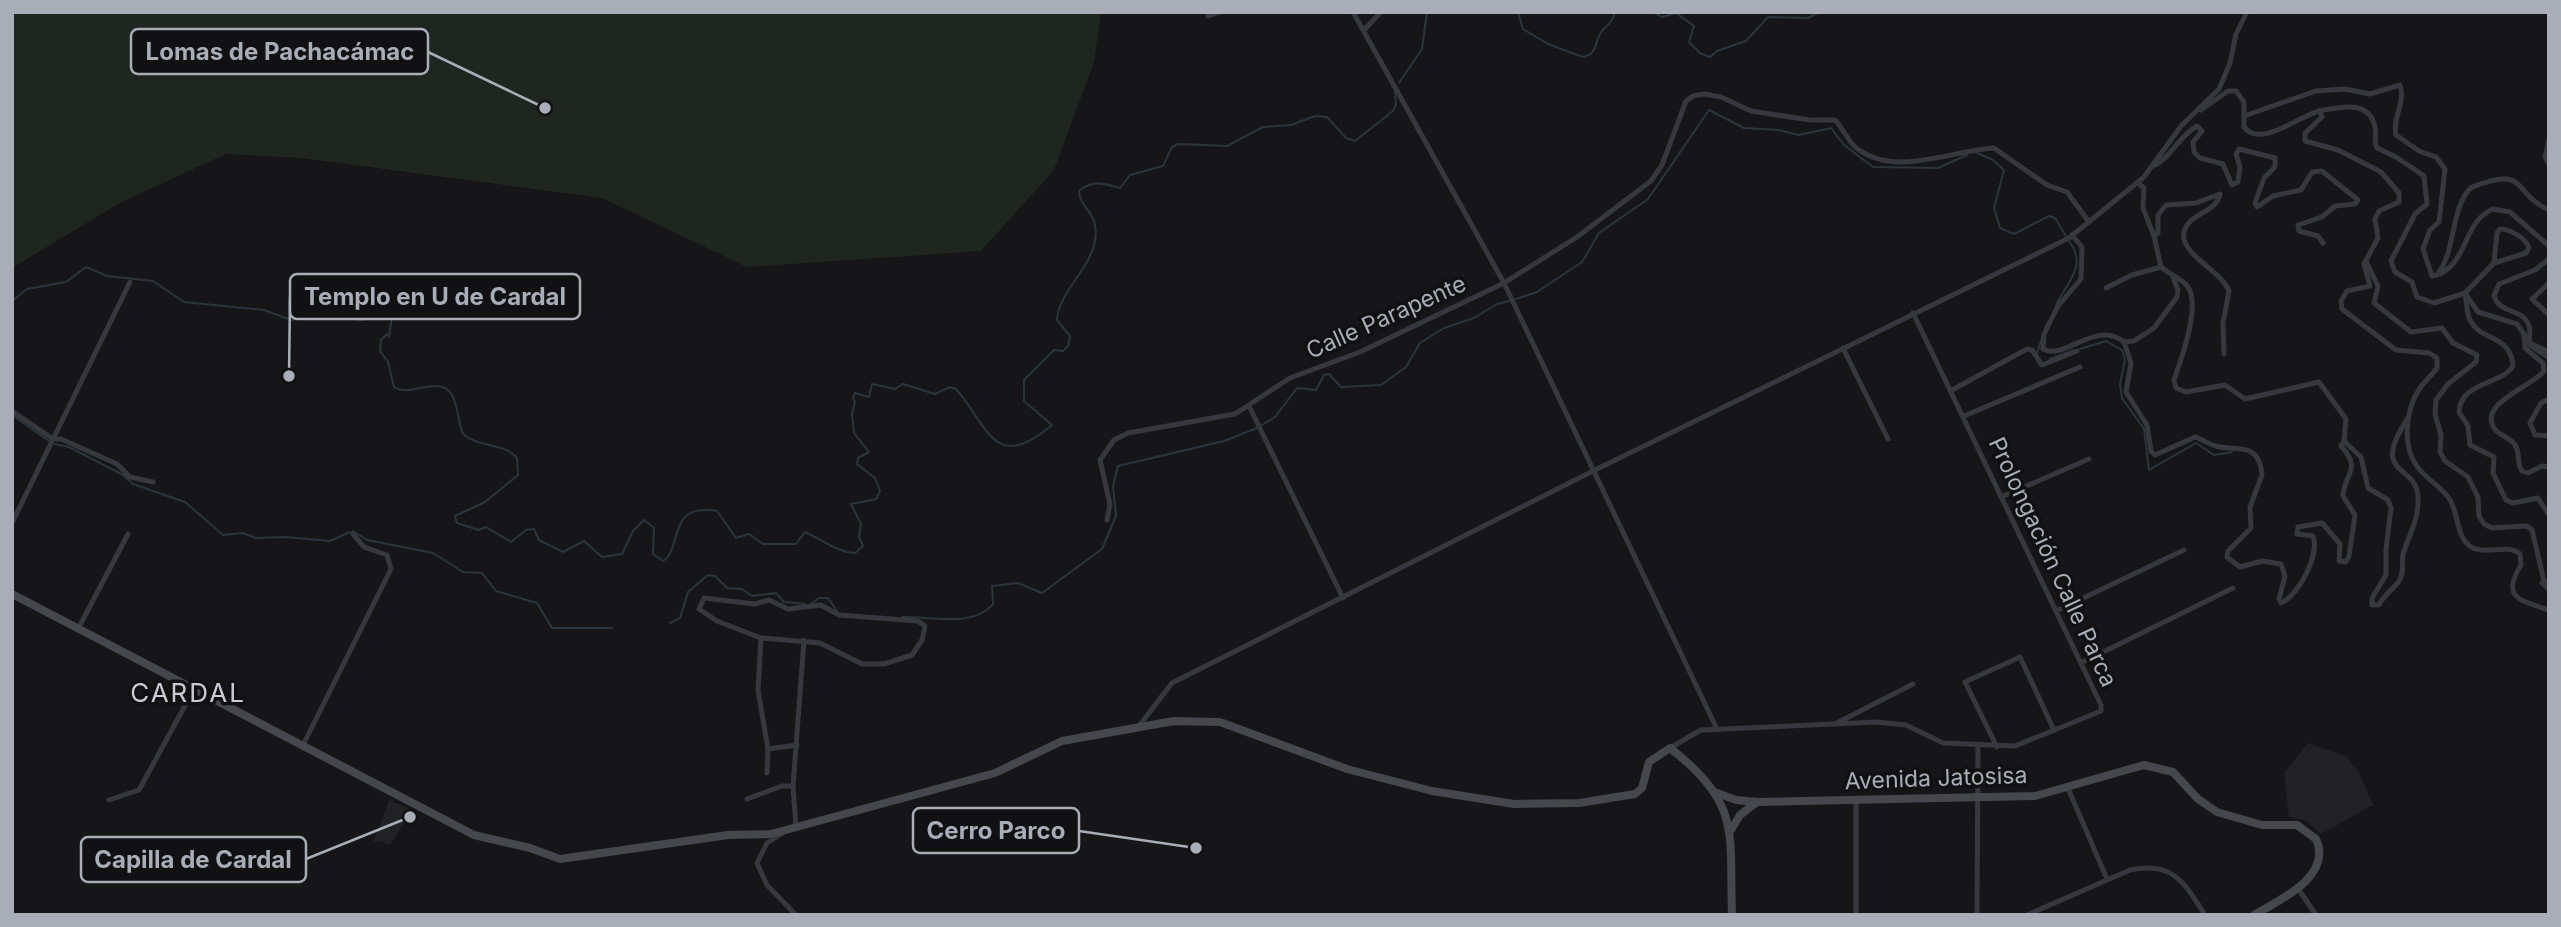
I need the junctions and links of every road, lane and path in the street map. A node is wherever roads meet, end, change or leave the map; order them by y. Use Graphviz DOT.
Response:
graph roads {
  1 [pos="1220,12"];
  2 [pos="1353,12"];
  3 [pos="1381,12"];
  4 [pos="2247,12"];
  5 [pos="1208,16"];
  6 [pos="1364,30"];
  7 [pos="2318,111"];
  8 [pos="2192,114"];
  9 [pos="2244,116"];
  10 [pos="2549,139"];
  11 [pos="2549,164"];
  12 [pos="2153,166"];
  13 [pos="2138,183"];
  14 [pos="2549,211"];
  15 [pos="2088,222"];
  16 [pos="2072,235"];
  17 [pos="2154,236"];
  18 [pos="2323,243"];
  19 [pos="2549,246"];
  20 [pos="2365,258"];
  21 [pos="2549,259"];
  22 [pos="2494,263"];
  23 [pos="2161,267"];
  24 [pos="2437,275"];
  25 [pos="2173,277"];
  26 [pos="130,282"];
  27 [pos="1504,283"];
  28 [pos="2549,283"];
  29 [pos="2106,288"];
  30 [pos="2465,293"];
  31 [pos="1913,313"];
  32 [pos="2549,314"];
  33 [pos="2525,334"];
  34 [pos="2124,342"];
  35 [pos="2528,342"];
  36 [pos="1843,348"];
  37 [pos="2077,351"];
  38 [pos="2549,352"];
  39 [pos="2224,354"];
  40 [pos="2549,358"];
  41 [pos="2080,367"];
  42 [pos="1952,390"];
  43 [pos="2549,399"];
  44 [pos="1249,406"];
  45 [pos="12,411"];
  46 [pos="1964,416"];
  47 [pos="2408,418"];
  48 [pos="2549,436"];
  49 [pos="53,439"];
  50 [pos="1888,439"];
  51 [pos="2344,441"];
  52 [pos="2089,458"];
  53 [pos="2549,467"];
  54 [pos="1595,470"];
  55 [pos="153,482"];
  56 [pos="2001,497"];
  57 [pos="2549,515"];
  58 [pos="1107,520"];
  59 [pos="12,523"];
  60 [pos="128,534"];
  61 [pos="353,534"];
  62 [pos="2183,550"];
  63 [pos="2546,581"];
  64 [pos="2233,588"];
  65 [pos="2549,589"];
  66 [pos="12,594"];
  67 [pos="1343,598"];
  68 [pos="2549,610"];
  69 [pos="2056,611"];
  70 [pos="78,629"];
  71 [pos="761,638"];
  72 [pos="804,640"];
  73 [pos="2081,663"];
  74 [pos="1913,684"];
  75 [pos="193,691"];
  76 [pos="1833,725"];
  77 [pos="1139,726"];
  78 [pos="1717,729"];
  79 [pos="2054,730"];
  80 [pos="797,745"];
  81 [pos="1978,746"];
  82 [pos="302,747"];
  83 [pos="1997,747"];
  84 [pos="1670,748"];
  85 [pos="768,749"];
  86 [pos="767,772"];
  87 [pos="793,786"];
  88 [pos="2067,786"];
  89 [pos="1717,793"];
  90 [pos="1977,798"];
  91 [pos="747,799"];
  92 [pos="109,800"];
  93 [pos="1856,800"];
  94 [pos="1757,802"];
  95 [pos="793,828"];
  96 [pos="1730,833"];
  97 [pos="2107,880"];
  98 [pos="2297,887"];
  99 [pos="2044,912"];
  100 [pos="796,915"];
  101 [pos="1732,915"];
  102 [pos="1856,915"];
  103 [pos="1977,915"];
  104 [pos="2027,915"];
  105 [pos="2205,915"];
  106 [pos="2254,915"];
  107 [pos="2316,915"];
  1 -- 5 [label="street"];
  2 -- 6 [label="street"];
  3 -- 6 [label="street"];
  4 -- 8 [label="street"];
  6 -- 27 [label="street"];
  7 -- 9 [label="street"];
  7 -- 20 [label="street"];
  7 -- 30 [label="street"];
  8 -- 9 [label="street"];
  8 -- 12 [label="street"];
  9 -- 24 [label="street"];
  10 -- 11 [label="street"];
  12 -- 13 [label="street"];
  12 -- 18 [label="street"];
  13 -- 15 [label="street"];
  13 -- 17 [label="street"];
  14 -- 24 [label="street"];
  15 -- 16 [label="street"];
  15 -- 27 [label="street, Calle Parapente"];
  16 -- 31 [label="street"];
  16 -- 34 [label="street"];
  17 -- 23 [label="street"];
  17 -- 39 [label="street"];
  19 -- 24 [label="street"];
  20 -- 47 [label="street"];
  20 -- 63 [label="street"];
  21 -- 35 [label="street"];
  22 -- 22 [label="street"];
  22 -- 30 [label="street"];
  23 -- 25 [label="street"];
  23 -- 29 [label="street"];
  25 -- 34 [label="street"];
  25 -- 51 [label="street"];
  26 -- 49 [label="street"];
  27 -- 44 [label="street, Calle Parapente"];
  27 -- 54 [label="street"];
  28 -- 32 [label="street"];
  30 -- 33 [label="street"];
  30 -- 57 [label="street"];
  31 -- 36 [label="street"];
  31 -- 42 [label="street, Prolongación Calle Parca"];
  33 -- 35 [label="street"];
  33 -- 53 [label="street"];
  34 -- 51 [label="street"];
  35 -- 38 [label="street"];
  35 -- 40 [label="street"];
  36 -- 50 [label="street"];
  36 -- 54 [label="street"];
  37 -- 42 [label="street"];
  41 -- 46 [label="street"];
  42 -- 46 [label="street, Prolongación Calle Parca"];
  43 -- 48 [label="street"];
  44 -- 58 [label="street, Calle Parapente"];
  44 -- 67 [label="street"];
  45 -- 49 [label="street"];
  46 -- 56 [label="street, Prolongación Calle Parca"];
  47 -- 51 [label="street"];
  47 -- 68 [label="street"];
  49 -- 55 [label="street"];
  49 -- 59 [label="street"];
  52 -- 56 [label="street"];
  54 -- 67 [label="street"];
  54 -- 78 [label="street"];
  56 -- 69 [label="street, Prolongación Calle Parca"];
  60 -- 70 [label="street"];
  61 -- 82 [label="street"];
  62 -- 69 [label="street"];
  63 -- 65 [label="street"];
  64 -- 73 [label="street"];
  66 -- 70 [label="street"];
  67 -- 77 [label="street"];
  69 -- 73 [label="street, Prolongación Calle Parca"];
  70 -- 75 [label="street"];
  71 -- 72 [label="street"];
  71 -- 72 [label="street"];
  71 -- 85 [label="street"];
  72 -- 80 [label="street"];
  73 -- 79 [label="street, Prolongación Calle Parca"];
  74 -- 76 [label="street"];
  75 -- 82 [label="street"];
  75 -- 92 [label="street"];
  76 -- 78 [label="street, Prolongación Calle Parca"];
  76 -- 81 [label="street, Prolongación Calle Parca"];
  77 -- 84 [label="street"];
  77 -- 95 [label="street"];
  78 -- 84 [label="street, Prolongación Calle Parca"];
  79 -- 83 [label="street, Prolongación Calle Parca"];
  79 -- 83 [label="street"];
  80 -- 85 [label="street"];
  80 -- 87 [label="street"];
  81 -- 83 [label="street, Prolongación Calle Parca"];
  81 -- 90 [label="street"];
  82 -- 95 [label="street"];
  84 -- 89 [label="street, Avenida Jatosisa"];
  85 -- 86 [label="street"];
  87 -- 91 [label="street"];
  87 -- 95 [label="street"];
  88 -- 90 [label="street, Avenida Jatosisa"];
  88 -- 97 [label="street"];
  88 -- 98 [label="street, Avenida Jatosisa"];
  89 -- 94 [label="street, Avenida Jatosisa"];
  89 -- 96 [label="street, Avenida Jatosisa"];
  90 -- 93 [label="street, Avenida Jatosisa"];
  90 -- 103 [label="street"];
  93 -- 94 [label="street, Avenida Jatosisa"];
  93 -- 102 [label="street"];
  94 -- 96 [label="street"];
  95 -- 100 [label="street"];
  96 -- 101 [label="street, Avenida Jatosisa"];
  97 -- 99 [label="street"];
  97 -- 105 [label="street"];
  98 -- 106 [label="street, Avenida Jatosisa"];
  98 -- 107 [label="street"];
  99 -- 104 [label="street"];
}
